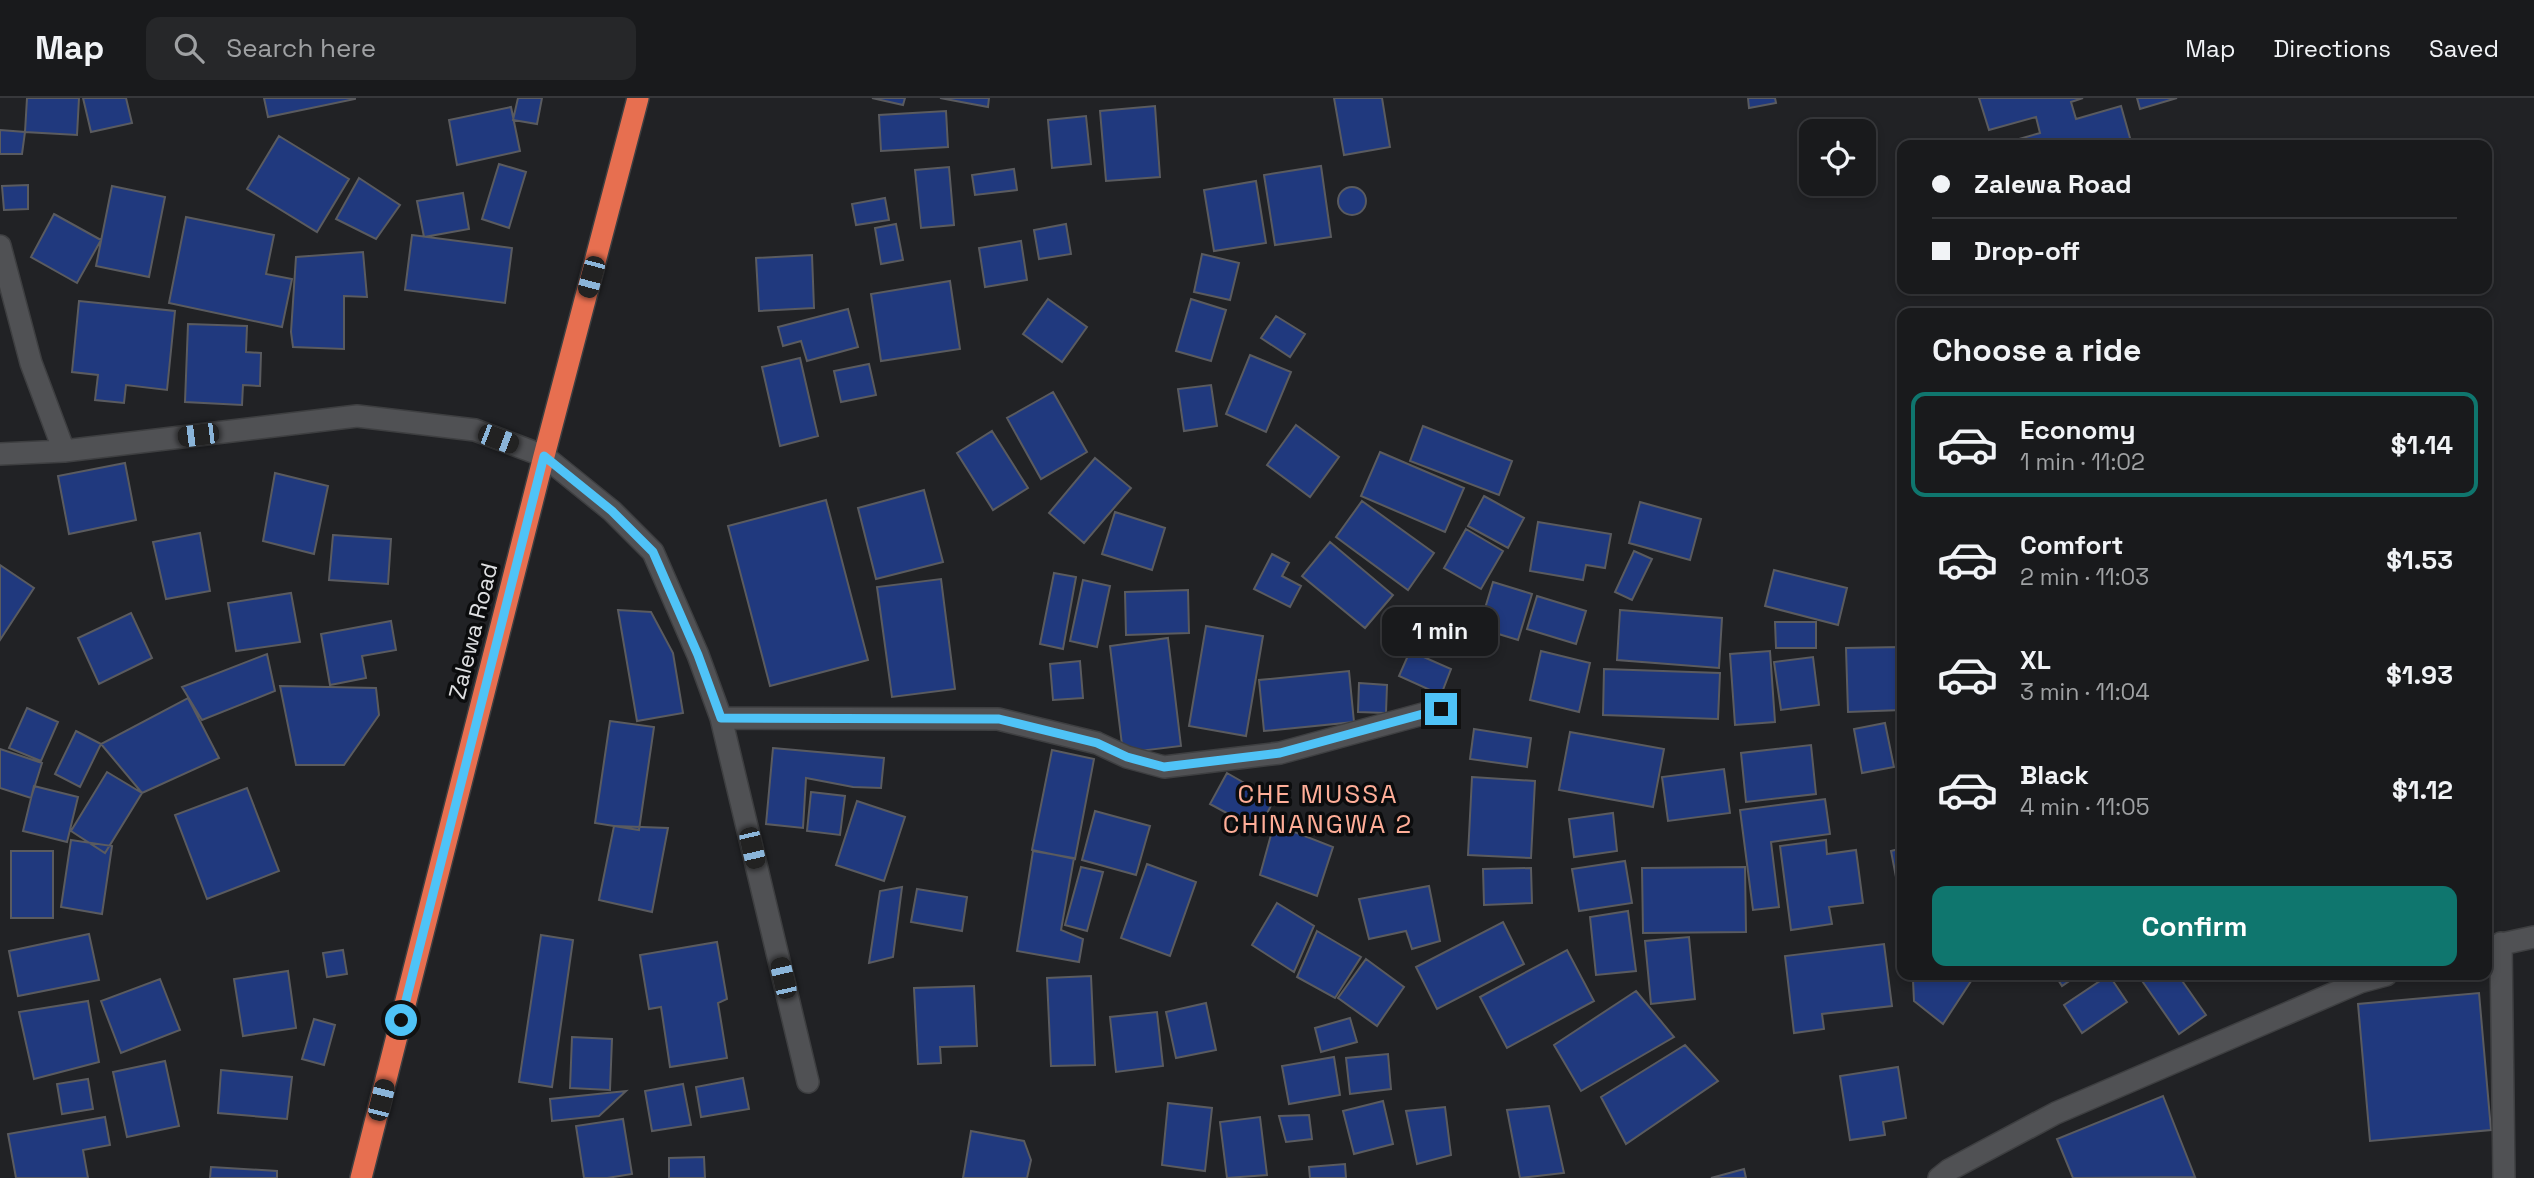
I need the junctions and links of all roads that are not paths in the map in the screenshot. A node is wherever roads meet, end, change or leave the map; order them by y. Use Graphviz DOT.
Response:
graph roads {
  1 [pos="638,98"];
  2 [pos="0,246"];
  3 [pos="64,451"];
  4 [pos="0,454"];
  5 [pos="544,456"];
  6 [pos="1441,709"];
  7 [pos="721,718"];
  8 [pos="2534,937"];
  9 [pos="2494,945"];
  10 [pos="2367,980"];
  11 [pos="808,1082"];
  12 [pos="361,1178"];
  13 [pos="1939,1178"];
  14 [pos="2504,1178"];
  1 -- 5 [label="highway, Zalewa Road"];
  2 -- 3 [label="street"];
  3 -- 4 [label="street"];
  3 -- 5 [label="street"];
  5 -- 7 [label="street"];
  5 -- 12 [label="highway, Zalewa Road"];
  6 -- 7 [label="street"];
  7 -- 11 [label="street"];
  8 -- 9 [label="street"];
  9 -- 14 [label="street"];
  10 -- 13 [label="street"];
}
